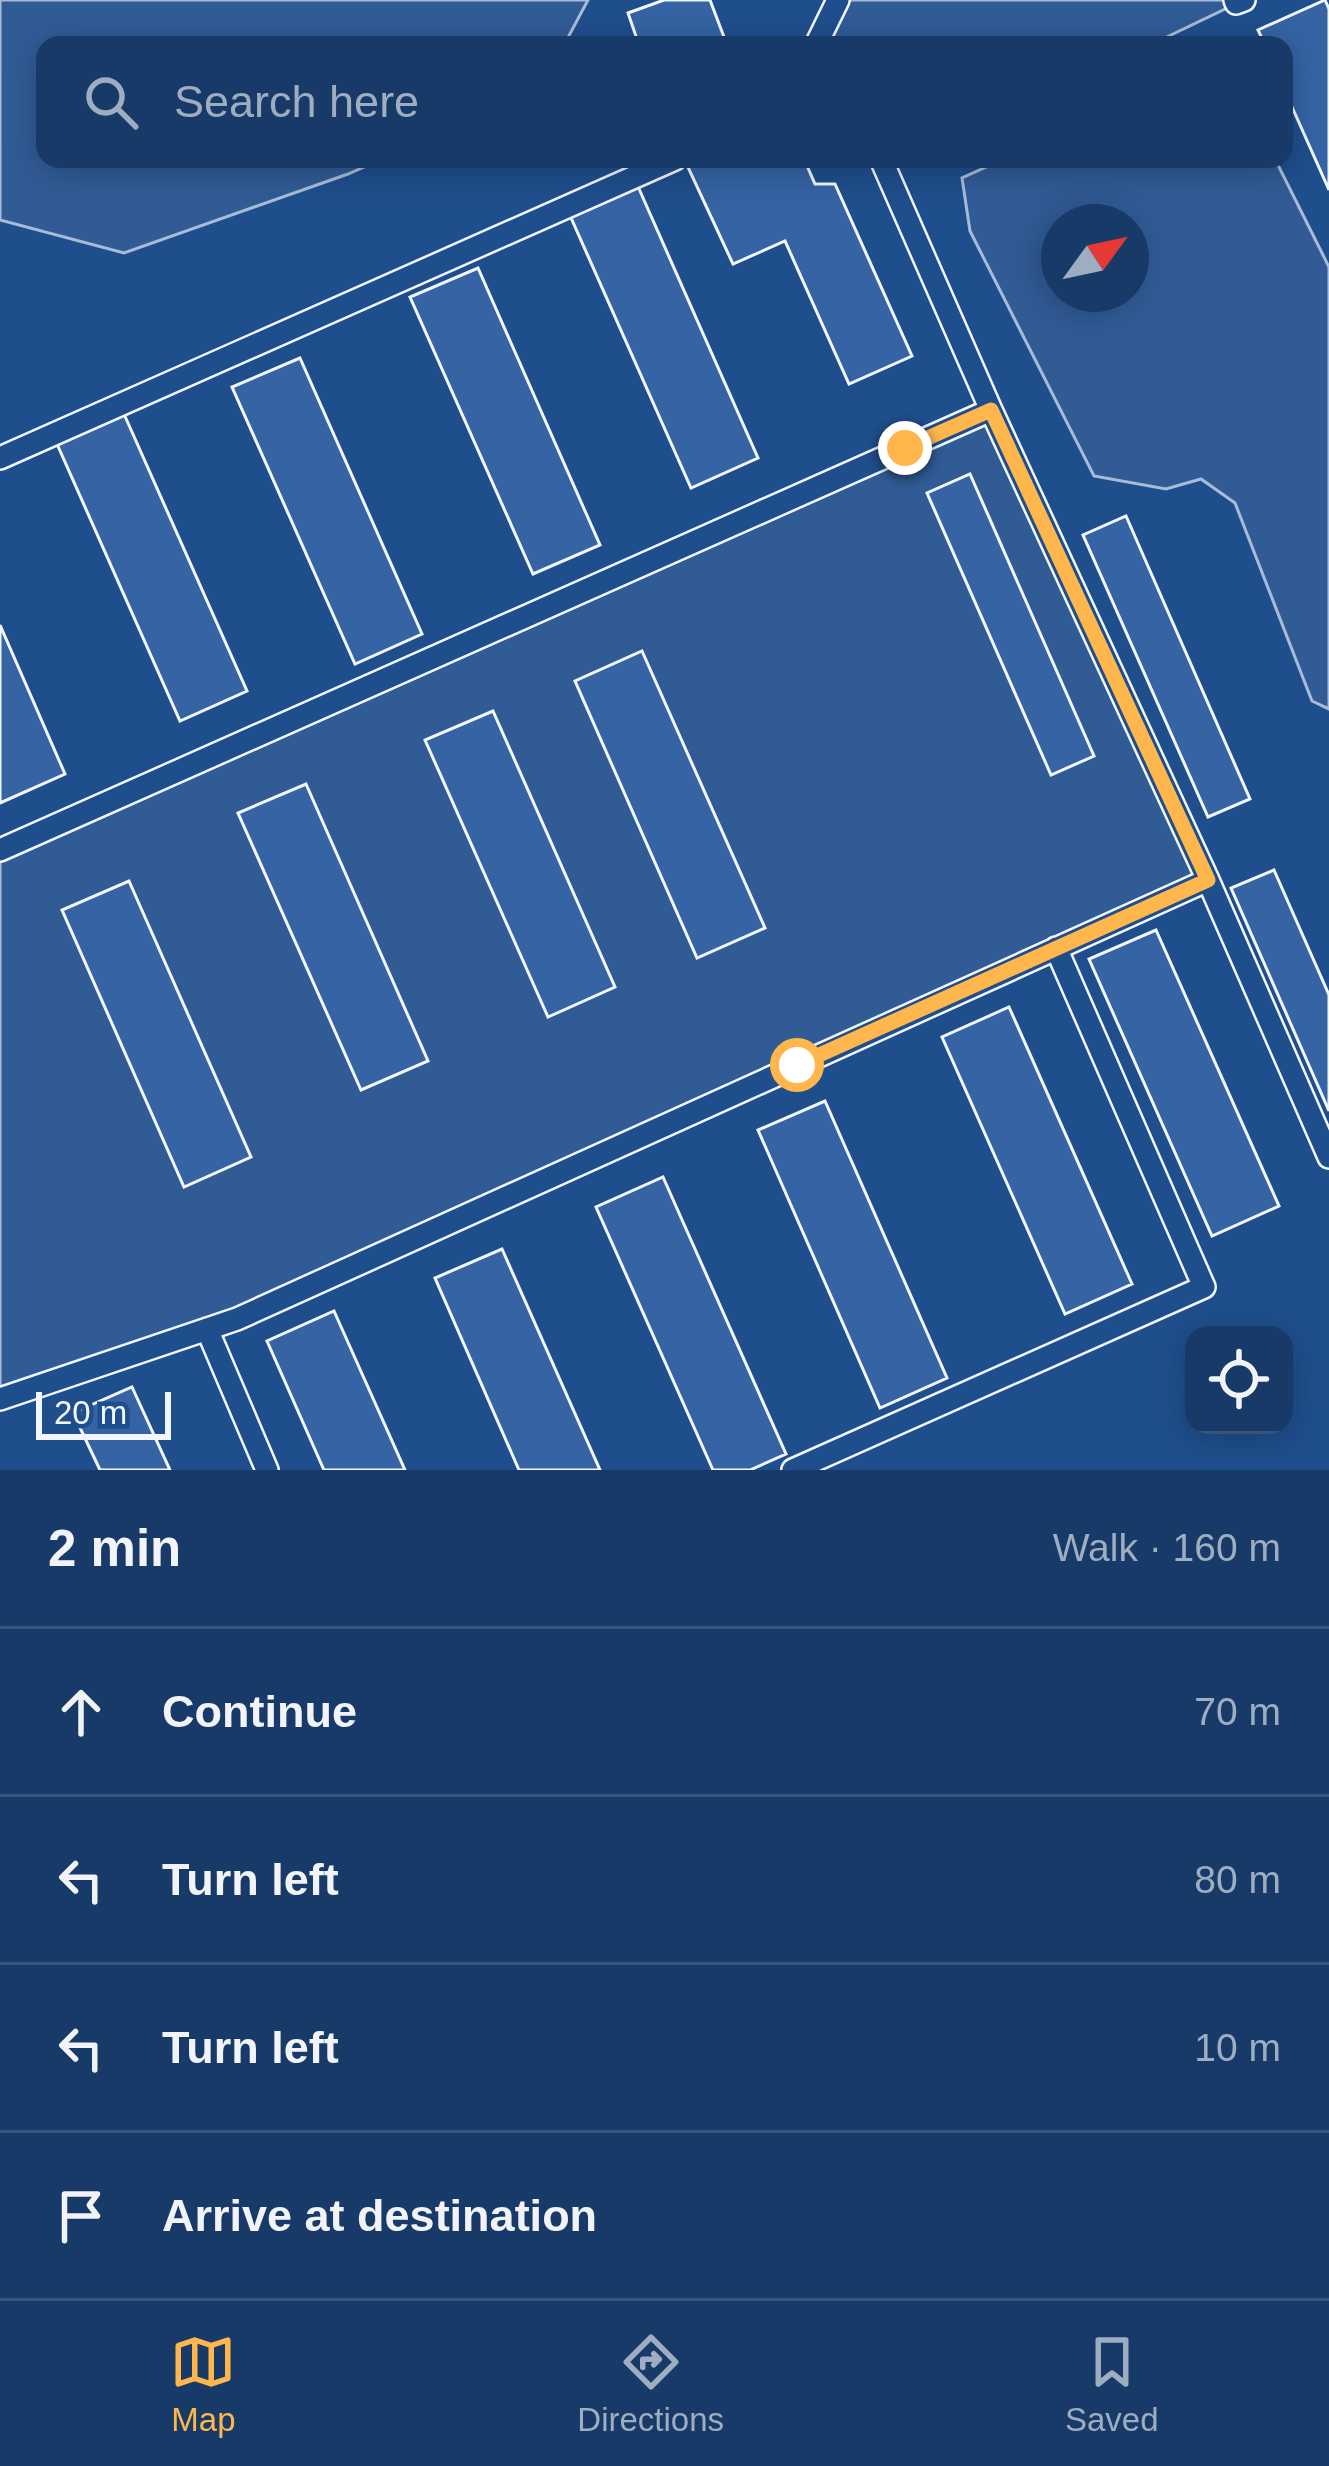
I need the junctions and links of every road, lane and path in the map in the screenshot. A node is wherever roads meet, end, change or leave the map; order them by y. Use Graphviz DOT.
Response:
graph roads {
  1 [pos="838,0"];
  2 [pos="1235,0"];
  3 [pos="1244,0"];
  4 [pos="825,36"];
  5 [pos="655,168"];
  6 [pos="885,168"];
  7 [pos="991,410"];
  8 [pos="0,458"];
  9 [pos="0,850"];
  10 [pos="1208,880"];
  11 [pos="1056,948"];
  12 [pos="1329,1157"];
  13 [pos="207,1328"];
  14 [pos="0,1399"];
  15 [pos="267,1470"];
  16 [pos="793,1470"];
  1 -- 4 [label="lane"];
  2 -- 3 [label="lane"];
  5 -- 8 [label="lane"];
  6 -- 7 [label="lane"];
  7 -- 9 [label="lane"];
  7 -- 10 [label="lane"];
  10 -- 11 [label="lane"];
  10 -- 12 [label="lane"];
  11 -- 13 [label="lane"];
  11 -- 16 [label="lane"];
  13 -- 14 [label="lane"];
  13 -- 15 [label="lane"];
}
